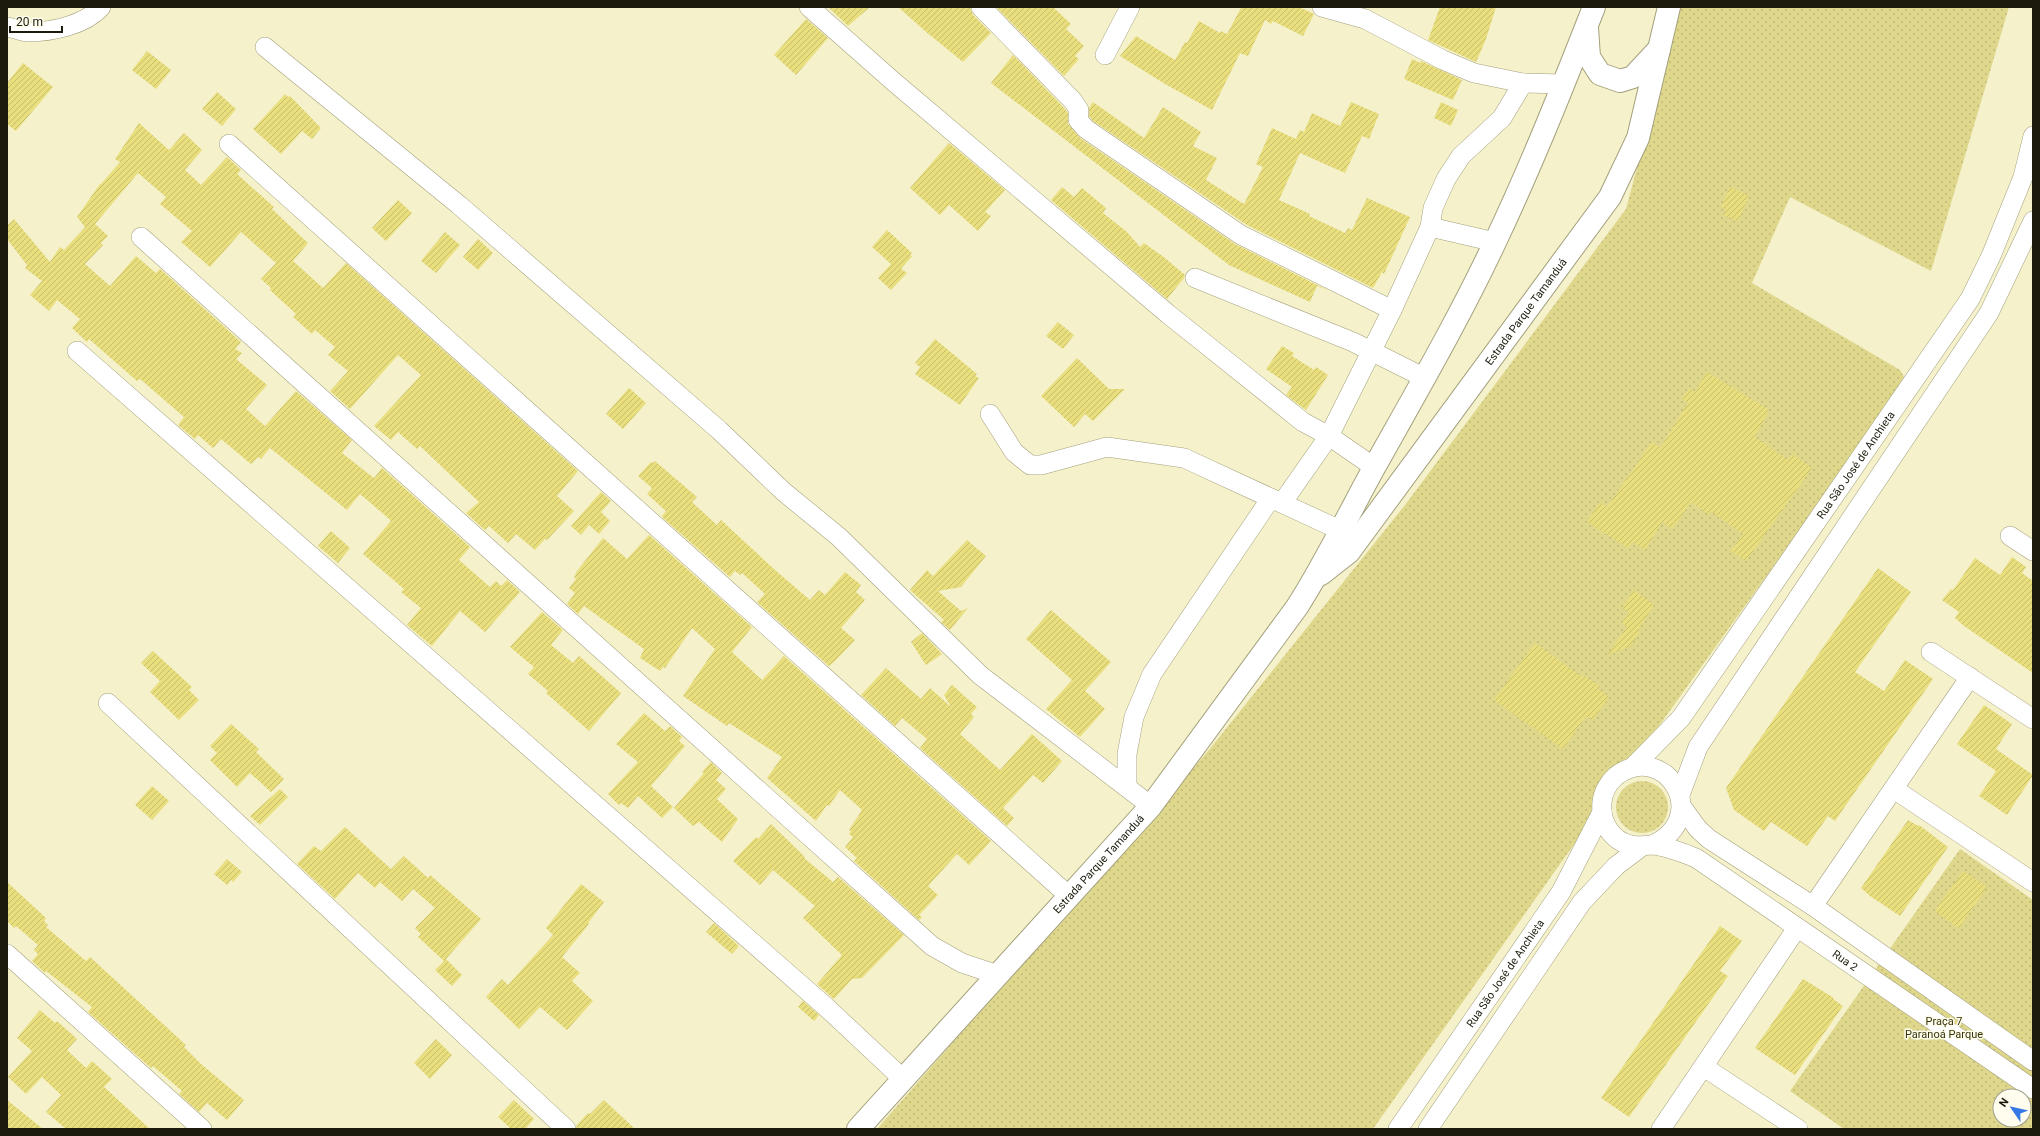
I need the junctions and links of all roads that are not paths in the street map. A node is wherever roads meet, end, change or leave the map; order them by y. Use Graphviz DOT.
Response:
graph roads {
  1 [pos="101,7"];
  2 [pos="809,7"];
  3 [pos="981,7"];
  4 [pos="1130,7"];
  5 [pos="1322,7"];
  6 [pos="1668,7"];
  7 [pos="1590,16"];
  8 [pos="7,27"];
  9 [pos="265,47"];
  10 [pos="1660,48"];
  11 [pos="1105,55"];
  12 [pos="1523,83"];
  13 [pos="1562,84"];
  14 [pos="2033,136"];
  15 [pos="229,144"];
  16 [pos="2028,180"];
  17 [pos="2033,221"];
  18 [pos="1430,227"];
  19 [pos="141,237"];
  20 [pos="1495,242"];
  21 [pos="1195,278"];
  22 [pos="1392,310"];
  23 [pos="1372,350"];
  24 [pos="77,351"];
  25 [pos="1425,378"];
  26 [pos="990,414"];
  27 [pos="1329,436"];
  28 [pos="1374,467"];
  29 [pos="1277,500"];
  30 [pos="1340,530"];
  31 [pos="2010,536"];
  32 [pos="2033,551"];
  33 [pos="1315,579"];
  34 [pos="1931,652"];
  35 [pos="1970,677"];
  36 [pos="108,703"];
  37 [pos="2033,719"];
  38 [pos="1633,767"];
  39 [pos="1126,788"];
  40 [pos="1894,788"];
  41 [pos="1681,801"];
  42 [pos="1151,806"];
  43 [pos="1602,812"];
  44 [pos="1646,846"];
  45 [pos="2033,882"];
  46 [pos="1069,896"];
  47 [pos="1809,903"];
  48 [pos="1793,925"];
  49 [pos="7,954"];
  50 [pos="998,975"];
  51 [pos="2033,1061"];
  52 [pos="1704,1067"];
  53 [pos="904,1080"];
  54 [pos="2033,1089"];
  55 [pos="202,1129"];
  56 [pos="566,1129"];
  57 [pos="858,1129"];
  58 [pos="1398,1129"];
  59 [pos="1428,1129"];
  60 [pos="1661,1129"];
  61 [pos="1798,1129"];
  1 -- 8 [label="street"];
  2 -- 27 [label="street"];
  3 -- 22 [label="street"];
  4 -- 11 [label="street"];
  5 -- 12 [label="street"];
  6 -- 10 [label="main road, Estrada Parque Tamanduá"];
  7 -- 10 [label="main road"];
  7 -- 13 [label="main road, Estrada Parque Tamanduá"];
  9 -- 39 [label="street"];
  10 -- 33 [label="main road, Estrada Parque Tamanduá"];
  12 -- 13 [label="street"];
  12 -- 18 [label="street"];
  13 -- 20 [label="main road, Estrada Parque Tamanduá"];
  14 -- 16 [label="street, Rua São José de Anchieta"];
  15 -- 46 [label="street"];
  16 -- 38 [label="street, Rua São José de Anchieta"];
  17 -- 41 [label="street, Rua São José de Anchieta"];
  18 -- 20 [label="street"];
  18 -- 22 [label="street"];
  19 -- 50 [label="street"];
  20 -- 25 [label="main road, Estrada Parque Tamanduá"];
  21 -- 23 [label="street"];
  22 -- 23 [label="street"];
  23 -- 25 [label="street"];
  23 -- 27 [label="street"];
  24 -- 53 [label="street"];
  25 -- 28 [label="main road, Estrada Parque Tamanduá"];
  26 -- 29 [label="street"];
  27 -- 28 [label="street"];
  27 -- 29 [label="street"];
  28 -- 30 [label="main road, Estrada Parque Tamanduá"];
  29 -- 30 [label="street"];
  29 -- 39 [label="street"];
  30 -- 33 [label="main road, Estrada Parque Tamanduá"];
  31 -- 32 [label="street"];
  33 -- 42 [label="main road, Estrada Parque Tamanduá"];
  34 -- 35 [label="street"];
  35 -- 37 [label="street"];
  35 -- 40 [label="street"];
  36 -- 56 [label="street"];
  38 -- 41 [label="street"];
  38 -- 43 [label="street, Rua São José de Anchieta"];
  39 -- 42 [label="street"];
  40 -- 45 [label="street"];
  40 -- 47 [label="street"];
  41 -- 44 [label="street, Rua São José de Anchieta"];
  41 -- 47 [label="street"];
  42 -- 46 [label="main road, Estrada Parque Tamanduá"];
  43 -- 44 [label="street"];
  43 -- 58 [label="street, Rua São José de Anchieta"];
  44 -- 48 [label="street, Rua 2"];
  44 -- 59 [label="street, Rua São José de Anchieta"];
  46 -- 50 [label="main road, Estrada Parque Tamanduá"];
  47 -- 48 [label="street"];
  47 -- 51 [label="street"];
  48 -- 52 [label="street"];
  48 -- 54 [label="street, Rua 2"];
  49 -- 55 [label="street"];
  50 -- 53 [label="main road, Estrada Parque Tamanduá"];
  52 -- 60 [label="street"];
  52 -- 61 [label="street"];
  53 -- 57 [label="main road, Estrada Parque Tamanduá"];
}
